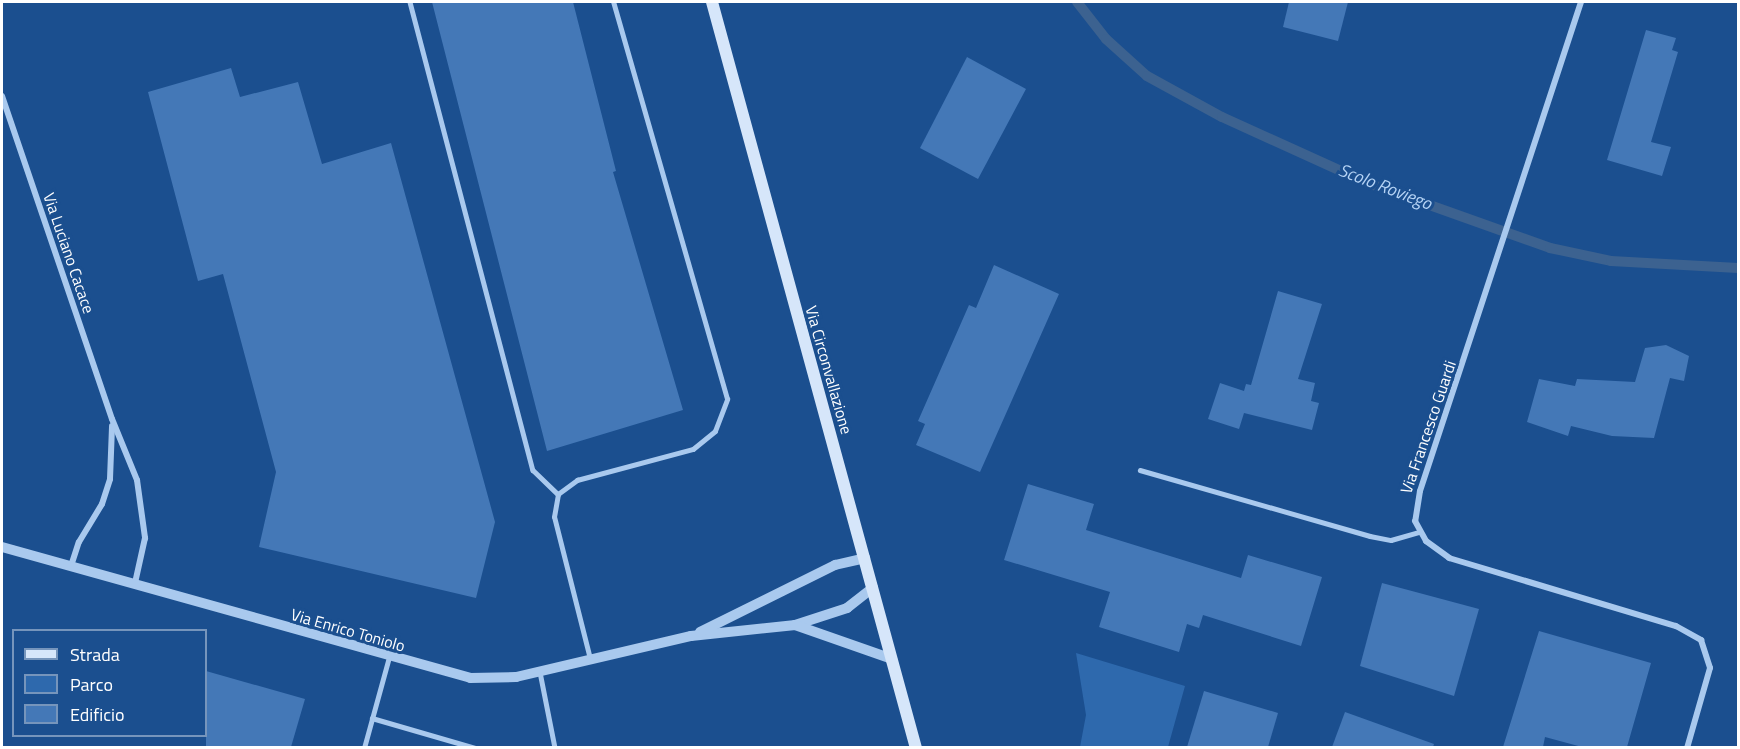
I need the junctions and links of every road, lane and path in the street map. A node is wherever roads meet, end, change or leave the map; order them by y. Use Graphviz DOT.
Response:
graph roads {
  1 [pos="410,2"];
  2 [pos="613,2"];
  3 [pos="712,2"];
  4 [pos="1581,2"];
  5 [pos="2,96"];
  6 [pos="112,419"];
  7 [pos="1140,470"];
  8 [pos="558,494"];
  9 [pos="1419,532"];
  10 [pos="2,546"];
  11 [pos="865,558"];
  12 [pos="71,566"];
  13 [pos="135,584"];
  14 [pos="873,588"];
  15 [pos="795,625"];
  16 [pos="691,636"];
  17 [pos="389,657"];
  18 [pos="590,660"];
  19 [pos="892,660"];
  20 [pos="540,672"];
  21 [pos="372,718"];
  22 [pos="364,747"];
  23 [pos="475,747"];
  24 [pos="555,747"];
  25 [pos="916,747"];
  26 [pos="1687,747"];
  1 -- 8 [label="lane"];
  2 -- 8 [label="lane"];
  3 -- 11 [label="main road, Via Circonvallazione"];
  4 -- 9 [label="street, Via Francesco Guardi"];
  5 -- 6 [label="street, Via Luciano Cacace"];
  6 -- 12 [label="street, Via Luciano Cacace"];
  6 -- 13 [label="street, Via Luciano Cacace"];
  7 -- 9 [label="lane"];
  8 -- 18 [label="lane"];
  9 -- 26 [label="street"];
  10 -- 12 [label="street, Via Enrico Toniolo"];
  11 -- 14 [label="main road, Via Circonvallazione"];
  11 -- 16 [label="street, Via Enrico Toniolo"];
  12 -- 13 [label="street, Via Enrico Toniolo"];
  13 -- 17 [label="street, Via Enrico Toniolo"];
  14 -- 15 [label="street, Via Enrico Toniolo"];
  14 -- 19 [label="main road, Via Circonvallazione"];
  15 -- 16 [label="street, Via Enrico Toniolo"];
  15 -- 19 [label="street, Via Enrico Toniolo"];
  16 -- 18 [label="street, Via Enrico Toniolo"];
  17 -- 20 [label="street, Via Enrico Toniolo"];
  17 -- 21 [label="lane"];
  18 -- 20 [label="street, Via Enrico Toniolo"];
  19 -- 25 [label="main road, Via Circonvallazione"];
  20 -- 24 [label="lane"];
  21 -- 22 [label="lane"];
  21 -- 23 [label="lane"];
}
